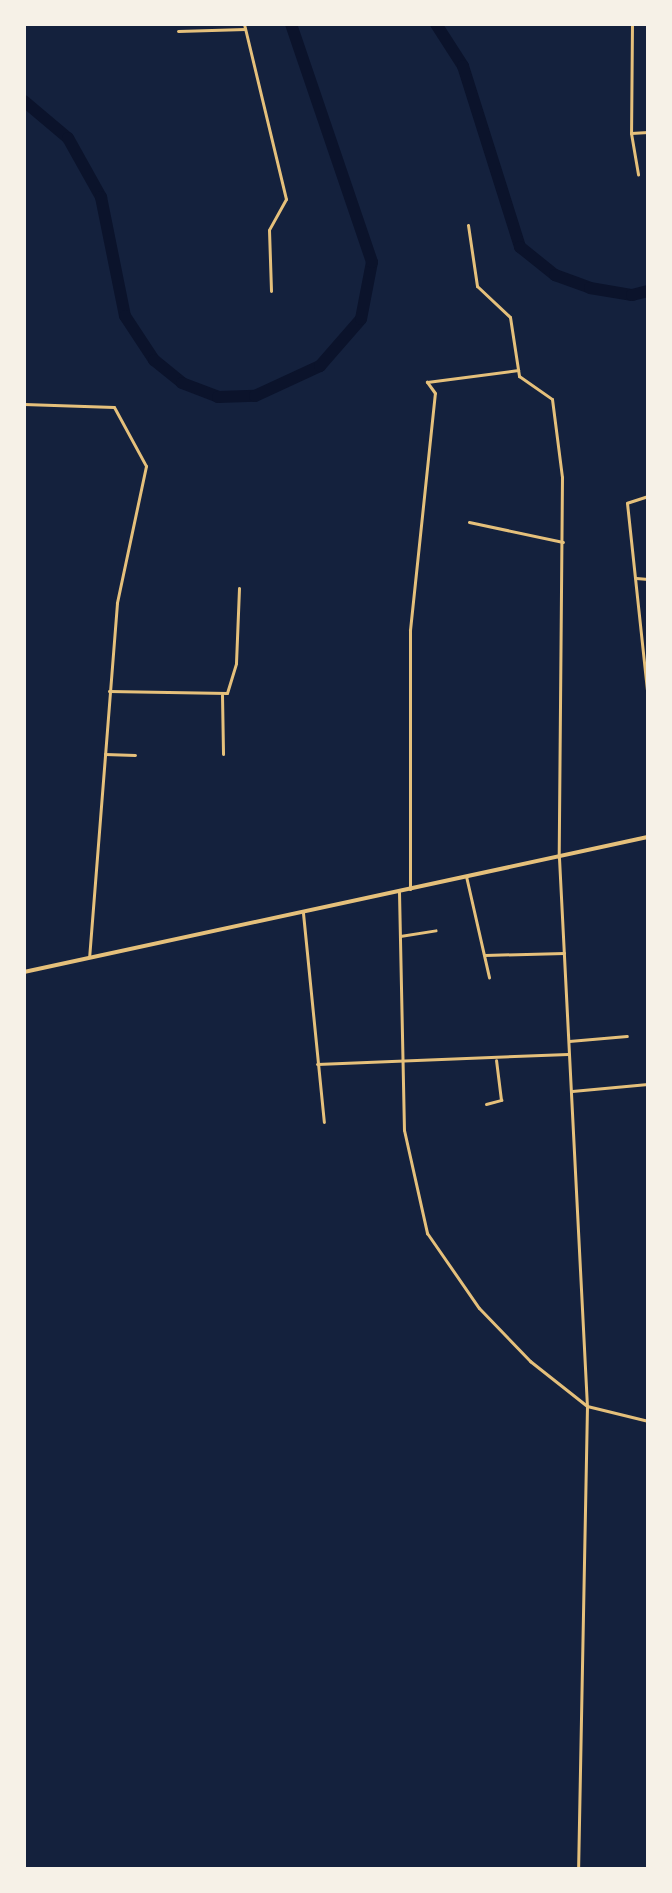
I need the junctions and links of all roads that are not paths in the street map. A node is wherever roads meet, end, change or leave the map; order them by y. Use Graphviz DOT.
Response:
graph roads {
  1 [pos="632,24"];
  2 [pos="244,26"];
  3 [pos="178,31"];
  4 [pos="648,132"];
  5 [pos="631,133"];
  6 [pos="638,174"];
  7 [pos="468,225"];
  8 [pos="271,291"];
  9 [pos="518,370"];
  10 [pos="24,404"];
  11 [pos="648,496"];
  12 [pos="469,522"];
  13 [pos="563,542"];
  14 [pos="636,578"];
  15 [pos="648,579"];
  16 [pos="239,588"];
  17 [pos="109,691"];
  18 [pos="222,695"];
  19 [pos="648,699"];
  20 [pos="105,754"];
  21 [pos="223,754"];
  22 [pos="135,755"];
  23 [pos="648,837"];
  24 [pos="559,858"];
  25 [pos="466,876"];
  26 [pos="410,889"];
  27 [pos="399,892"];
  28 [pos="303,913"];
  29 [pos="436,930"];
  30 [pos="400,936"];
  31 [pos="564,953"];
  32 [pos="485,955"];
  33 [pos="89,957"];
  34 [pos="24,972"];
  35 [pos="489,977"];
  36 [pos="627,1036"];
  37 [pos="569,1041"];
  38 [pos="570,1054"];
  39 [pos="401,1060"];
  40 [pos="496,1060"];
  41 [pos="317,1064"];
  42 [pos="648,1084"];
  43 [pos="572,1091"];
  44 [pos="486,1104"];
  45 [pos="324,1122"];
  46 [pos="587,1406"];
  47 [pos="648,1421"];
  48 [pos="578,1869"];
  1 -- 5 [label="street"];
  2 -- 3 [label="street"];
  2 -- 8 [label="street"];
  4 -- 5 [label="street"];
  5 -- 6 [label="street"];
  7 -- 9 [label="street"];
  9 -- 13 [label="street"];
  9 -- 26 [label="street"];
  10 -- 17 [label="street"];
  11 -- 14 [label="street"];
  12 -- 13 [label="street"];
  13 -- 24 [label="street"];
  14 -- 15 [label="street"];
  14 -- 19 [label="street"];
  16 -- 18 [label="street"];
  17 -- 18 [label="street"];
  17 -- 20 [label="street"];
  18 -- 21 [label="street"];
  20 -- 22 [label="street"];
  20 -- 33 [label="street"];
  23 -- 24 [label="street"];
  24 -- 25 [label="street"];
  24 -- 31 [label="street"];
  25 -- 26 [label="street"];
  25 -- 32 [label="street"];
  26 -- 27 [label="street"];
  27 -- 28 [label="street"];
  27 -- 30 [label="street"];
  28 -- 33 [label="street"];
  28 -- 41 [label="street"];
  29 -- 30 [label="street"];
  30 -- 39 [label="street"];
  31 -- 32 [label="street"];
  31 -- 37 [label="street"];
  32 -- 35 [label="street"];
  33 -- 34 [label="street"];
  36 -- 37 [label="street"];
  37 -- 38 [label="street"];
  38 -- 40 [label="street"];
  38 -- 43 [label="street"];
  39 -- 40 [label="street"];
  39 -- 41 [label="street"];
  39 -- 46 [label="street"];
  40 -- 44 [label="street"];
  41 -- 45 [label="street"];
  42 -- 43 [label="street"];
  43 -- 46 [label="street"];
  46 -- 47 [label="street"];
  46 -- 48 [label="street"];
}
